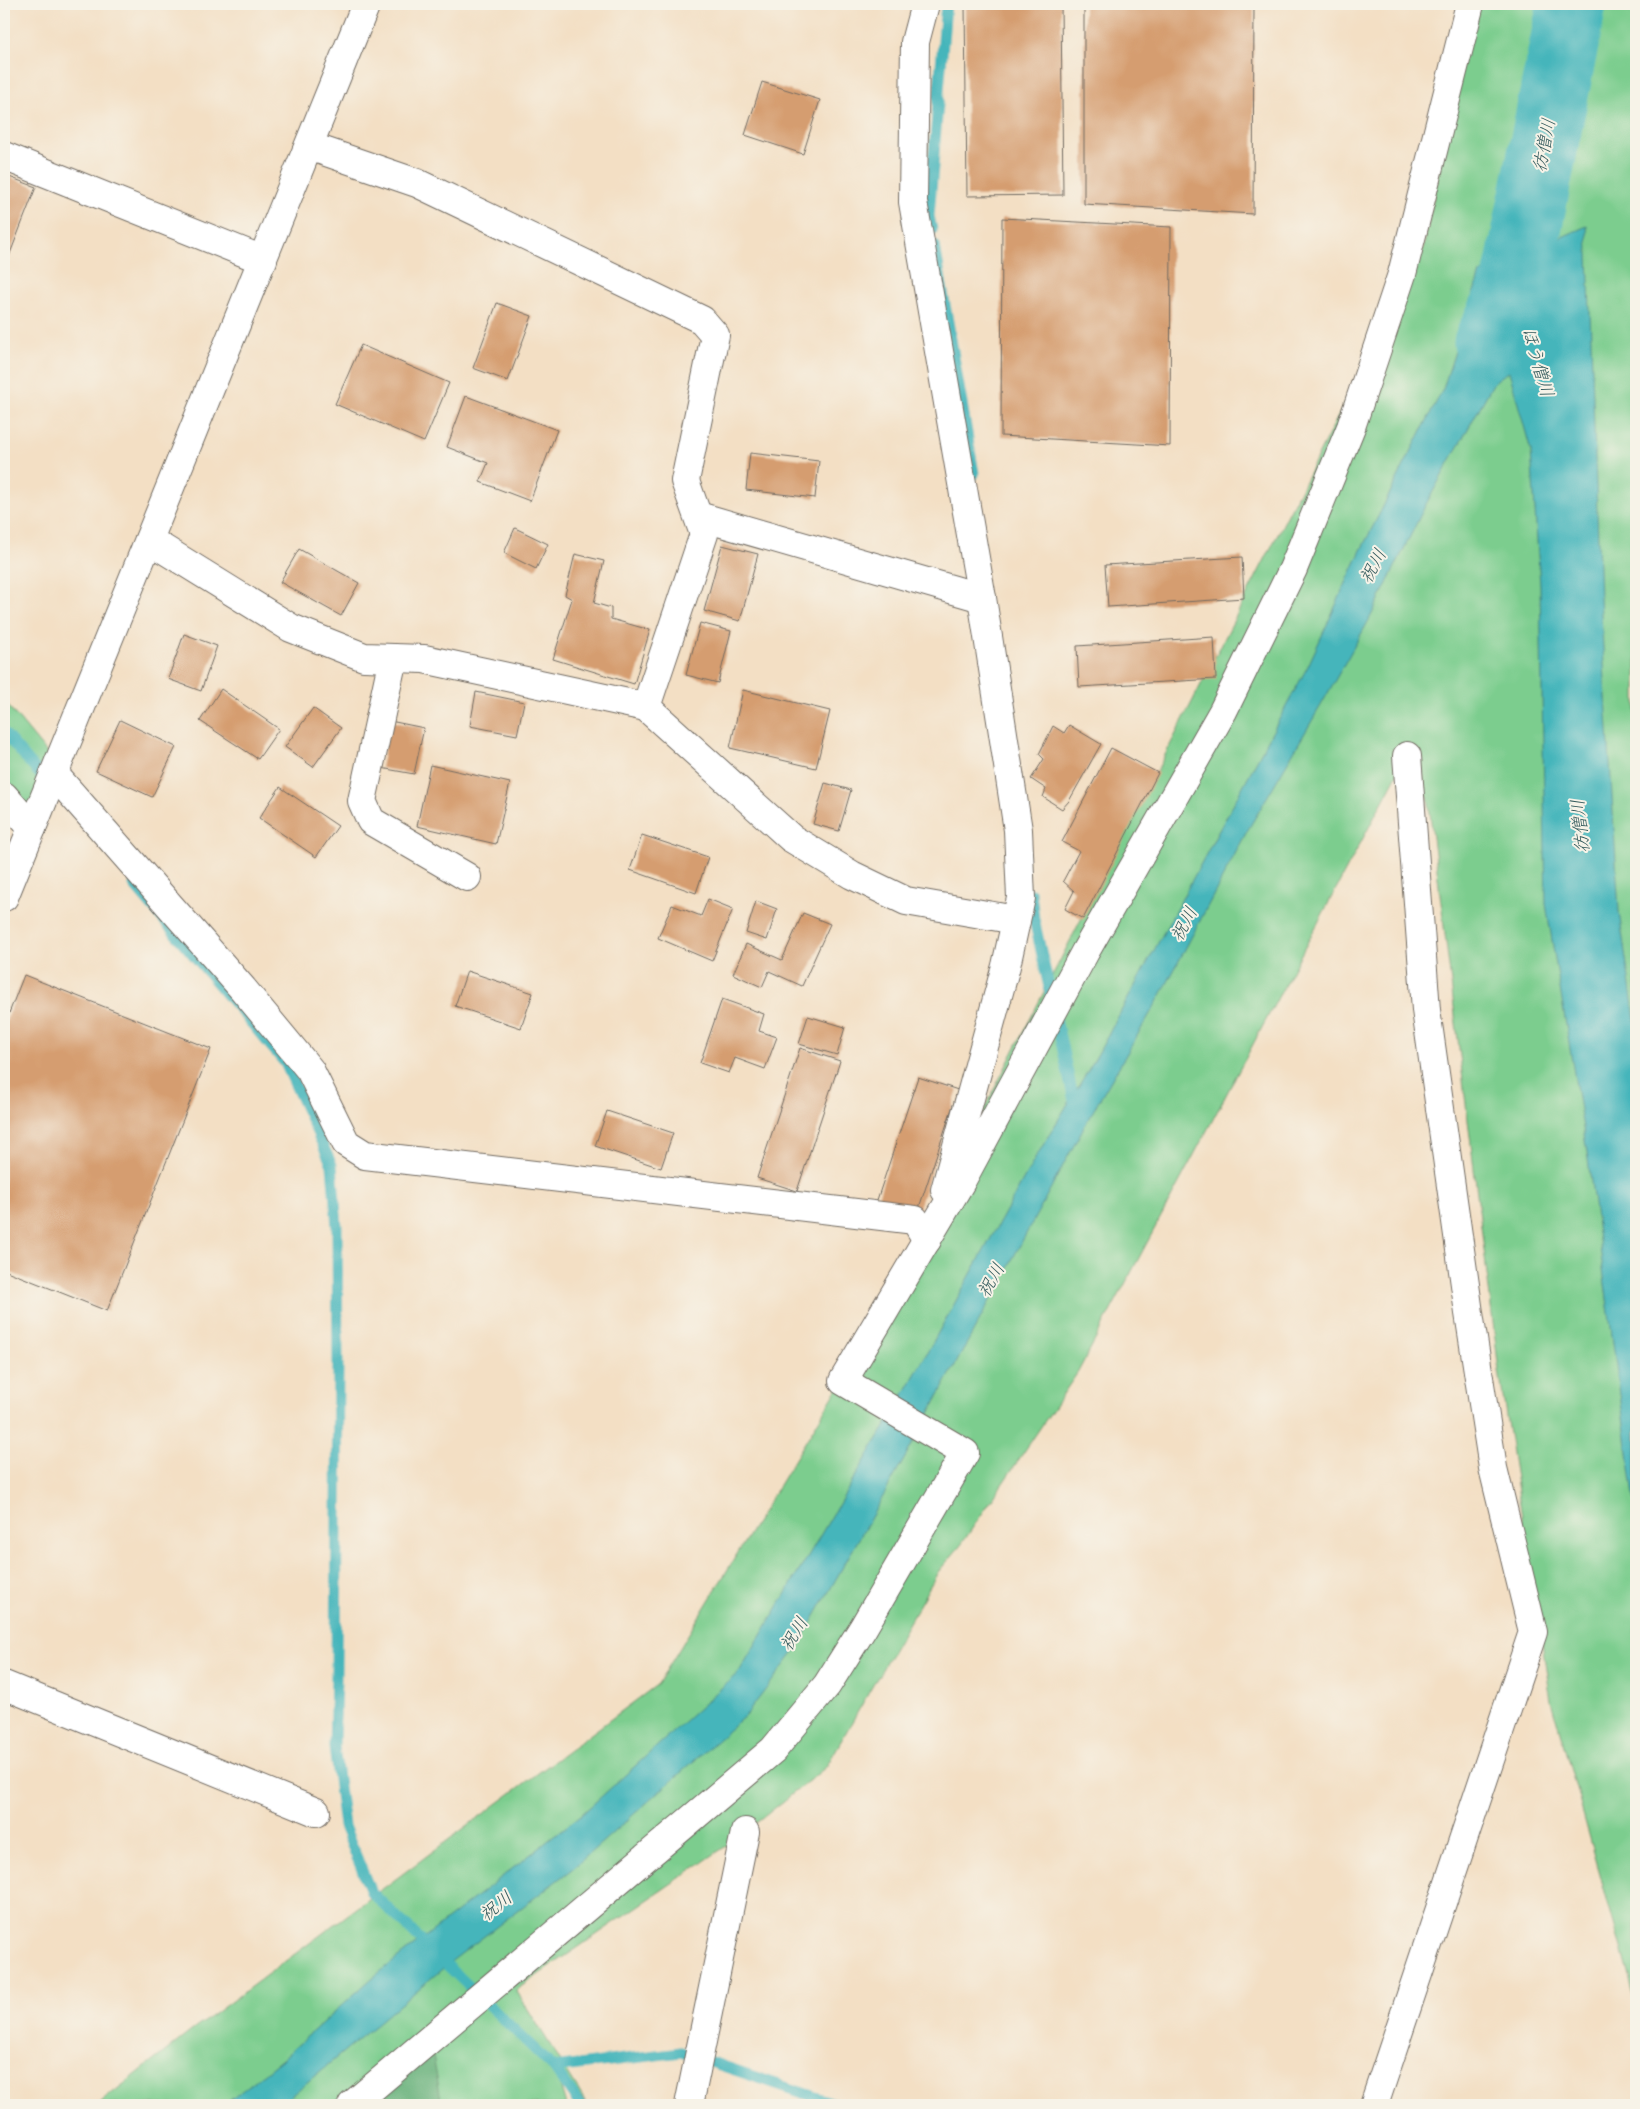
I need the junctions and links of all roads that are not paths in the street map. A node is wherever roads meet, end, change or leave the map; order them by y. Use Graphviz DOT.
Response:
graph roads {
  1 [pos="366,4"];
  2 [pos="925,4"];
  3 [pos="1470,4"];
  4 [pos="309,146"];
  5 [pos="4,156"];
  6 [pos="263,260"];
  7 [pos="698,516"];
  8 [pos="149,540"];
  9 [pos="982,598"];
  10 [pos="393,658"];
  11 [pos="646,707"];
  12 [pos="1407,756"];
  13 [pos="54,774"];
  14 [pos="4,796"];
  15 [pos="32,828"];
  16 [pos="467,877"];
  17 [pos="4,897"];
  18 [pos="1016,920"];
  19 [pos="931,1233"];
  20 [pos="4,1685"];
  21 [pos="316,1812"];
  22 [pos="745,1832"];
  23 [pos="352,2105"];
  24 [pos="690,2105"];
  25 [pos="1374,2105"];
  1 -- 4 [label="street"];
  2 -- 9 [label="street"];
  3 -- 19 [label="street"];
  4 -- 6 [label="street"];
  4 -- 7 [label="street"];
  5 -- 6 [label="street"];
  6 -- 8 [label="street"];
  7 -- 9 [label="street"];
  7 -- 11 [label="street"];
  8 -- 10 [label="street"];
  8 -- 13 [label="street"];
  9 -- 18 [label="street"];
  10 -- 11 [label="street"];
  10 -- 16 [label="street"];
  11 -- 18 [label="street"];
  12 -- 25 [label="street"];
  13 -- 15 [label="street"];
  13 -- 19 [label="street"];
  14 -- 15 [label="street"];
  15 -- 17 [label="street"];
  18 -- 19 [label="street"];
  19 -- 23 [label="street"];
  20 -- 21 [label="street"];
  22 -- 24 [label="street"];
}
